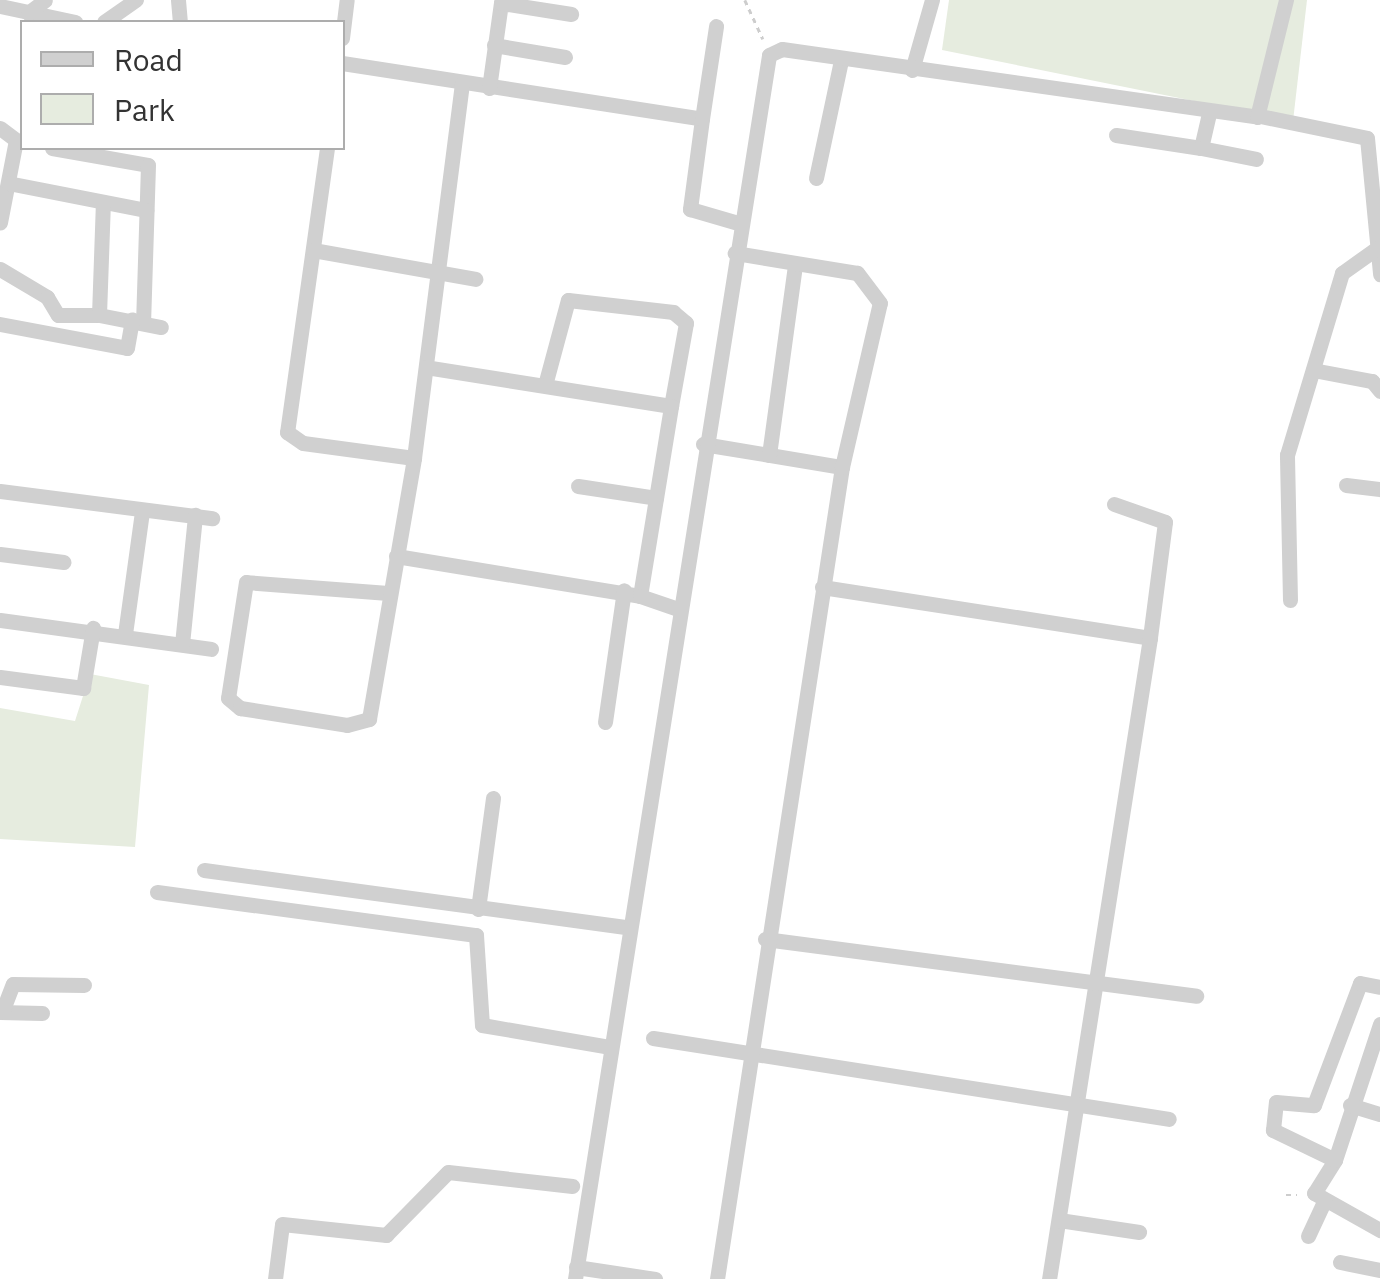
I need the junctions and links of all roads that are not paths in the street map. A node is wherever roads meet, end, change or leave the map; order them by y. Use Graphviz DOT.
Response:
graph roads {
  1 [pos="45,0"];
  2 [pos="136,0"];
  3 [pos="932,0"];
  4 [pos="1286,0"];
  5 [pos="0,6"];
  6 [pos="28,12"];
  7 [pos="571,14"];
  8 [pos="66,20"];
  9 [pos="107,20"];
  10 [pos="716,26"];
  11 [pos="494,46"];
  12 [pos="565,57"];
  13 [pos="841,60"];
  14 [pos="345,64"];
  15 [pos="912,70"];
  16 [pos="462,84"];
  17 [pos="488,88"];
  18 [pos="1209,112"];
  19 [pos="1260,116"];
  20 [pos="702,118"];
  21 [pos="14,135"];
  22 [pos="1116,135"];
  23 [pos="1201,148"];
  24 [pos="75,150"];
  25 [pos="327,150"];
  26 [pos="131,155"];
  27 [pos="1256,159"];
  28 [pos="1377,176"];
  29 [pos="816,178"];
  30 [pos="8,184"];
  31 [pos="103,202"];
  32 [pos="146,210"];
  33 [pos="0,222"];
  34 [pos="738,224"];
  35 [pos="1377,248"];
  36 [pos="313,250"];
  37 [pos="735,253"];
  38 [pos="795,264"];
  39 [pos="0,269"];
  40 [pos="440,272"];
  41 [pos="1380,274"];
  42 [pos="475,278"];
  43 [pos="99,315"];
  44 [pos="137,320"];
  45 [pos="0,324"];
  46 [pos="161,327"];
  47 [pos="426,367"];
  48 [pos="1314,370"];
  49 [pos="545,385"];
  50 [pos="1380,391"];
  51 [pos="672,406"];
  52 [pos="703,444"];
  53 [pos="769,455"];
  54 [pos="414,458"];
  55 [pos="842,467"];
  56 [pos="578,486"];
  57 [pos="1346,486"];
  58 [pos="1380,489"];
  59 [pos="0,492"];
  60 [pos="656,498"];
  61 [pos="1114,504"];
  62 [pos="142,511"];
  63 [pos="0,554"];
  64 [pos="396,556"];
  65 [pos="63,562"];
  66 [pos="822,587"];
  67 [pos="632,593"];
  68 [pos="388,594"];
  69 [pos="1290,600"];
  70 [pos="677,608"];
  71 [pos="0,620"];
  72 [pos="93,628"];
  73 [pos="125,634"];
  74 [pos="1150,638"];
  75 [pos="182,644"];
  76 [pos="211,649"];
  77 [pos="0,677"];
  78 [pos="605,722"];
  79 [pos="492,798"];
  80 [pos="204,870"];
  81 [pos="157,892"];
  82 [pos="478,910"];
  83 [pos="627,927"];
  84 [pos="765,939"];
  85 [pos="84,984"];
  86 [pos="1095,984"];
  87 [pos="1380,987"];
  88 [pos="1196,996"];
  89 [pos="1,1012"];
  90 [pos="42,1012"];
  91 [pos="1380,1024"];
  92 [pos="653,1038"];
  93 [pos="609,1047"];
  94 [pos="749,1053"];
  95 [pos="1075,1105"];
  96 [pos="1350,1105"];
  97 [pos="1380,1114"];
  98 [pos="1168,1120"];
  99 [pos="1335,1160"];
  100 [pos="572,1186"];
  101 [pos="1319,1196"];
  102 [pos="1059,1220"];
  103 [pos="1380,1230"];
  104 [pos="1139,1232"];
  105 [pos="1308,1236"];
  106 [pos="1340,1262"];
  107 [pos="1380,1270"];
  108 [pos="576,1273"];
  109 [pos="644,1278"];
  110 [pos="275,1279"];
  111 [pos="717,1279"];
  112 [pos="1049,1279"];
  1 -- 6 [label="street"];
  2 -- 9 [label="street"];
  3 -- 15 [label="street"];
  4 -- 19 [label="street"];
  5 -- 6 [label="street"];
  6 -- 8 [label="street"];
  7 -- 11 [label="street"];
  10 -- 20 [label="street"];
  11 -- 12 [label="street"];
  11 -- 17 [label="street"];
  13 -- 15 [label="street"];
  13 -- 29 [label="street"];
  13 -- 34 [label="street"];
  14 -- 16 [label="street"];
  15 -- 18 [label="street"];
  16 -- 17 [label="street"];
  16 -- 40 [label="street"];
  17 -- 20 [label="street"];
  18 -- 19 [label="street"];
  18 -- 23 [label="street"];
  19 -- 28 [label="street"];
  20 -- 34 [label="street"];
  21 -- 30 [label="street"];
  22 -- 23 [label="street"];
  23 -- 27 [label="street"];
  24 -- 26 [label="street"];
  25 -- 36 [label="street"];
  26 -- 32 [label="street"];
  28 -- 35 [label="street"];
  30 -- 31 [label="street"];
  30 -- 33 [label="street"];
  31 -- 32 [label="street"];
  31 -- 43 [label="street"];
  32 -- 44 [label="street"];
  34 -- 37 [label="street"];
  35 -- 41 [label="street"];
  35 -- 48 [label="street"];
  36 -- 40 [label="street"];
  36 -- 54 [label="street"];
  37 -- 38 [label="street"];
  37 -- 52 [label="street"];
  38 -- 53 [label="street"];
  38 -- 55 [label="street"];
  39 -- 43 [label="street"];
  40 -- 42 [label="street"];
  40 -- 47 [label="street"];
  43 -- 44 [label="street"];
  44 -- 45 [label="street"];
  44 -- 46 [label="street"];
  47 -- 49 [label="street"];
  47 -- 54 [label="street"];
  48 -- 50 [label="street"];
  48 -- 69 [label="street"];
  49 -- 51 [label="street"];
  49 -- 51 [label="street"];
  51 -- 60 [label="street"];
  52 -- 53 [label="street"];
  52 -- 70 [label="street"];
  53 -- 55 [label="street"];
  54 -- 64 [label="street"];
  55 -- 66 [label="street"];
  56 -- 60 [label="street"];
  57 -- 58 [label="street"];
  59 -- 62 [label="street"];
  60 -- 67 [label="street"];
  61 -- 74 [label="street"];
  62 -- 73 [label="street"];
  62 -- 75 [label="street"];
  63 -- 65 [label="street"];
  64 -- 67 [label="street"];
  64 -- 68 [label="street"];
  66 -- 74 [label="street"];
  66 -- 84 [label="street"];
  67 -- 70 [label="street"];
  67 -- 78 [label="street"];
  68 -- 68 [label="street"];
  70 -- 83 [label="street"];
  71 -- 72 [label="street"];
  72 -- 73 [label="street"];
  72 -- 77 [label="street"];
  73 -- 75 [label="street"];
  74 -- 86 [label="street"];
  75 -- 76 [label="street"];
  79 -- 82 [label="street"];
  80 -- 82 [label="street"];
  81 -- 93 [label="street"];
  82 -- 83 [label="street"];
  83 -- 93 [label="street"];
  84 -- 86 [label="street"];
  84 -- 94 [label="street"];
  85 -- 89 [label="street"];
  86 -- 88 [label="street"];
  86 -- 95 [label="street"];
  87 -- 99 [label="street"];
  89 -- 90 [label="street"];
  91 -- 96 [label="street"];
  92 -- 94 [label="street"];
  93 -- 108 [label="street"];
  94 -- 95 [label="street"];
  94 -- 111 [label="street"];
  95 -- 98 [label="street"];
  95 -- 102 [label="street"];
  96 -- 97 [label="street"];
  96 -- 99 [label="street"];
  99 -- 101 [label="street"];
  100 -- 110 [label="street"];
  101 -- 103 [label="street"];
  101 -- 105 [label="street"];
  102 -- 104 [label="street"];
  102 -- 112 [label="street"];
  106 -- 107 [label="street"];
  108 -- 109 [label="street"];
}
